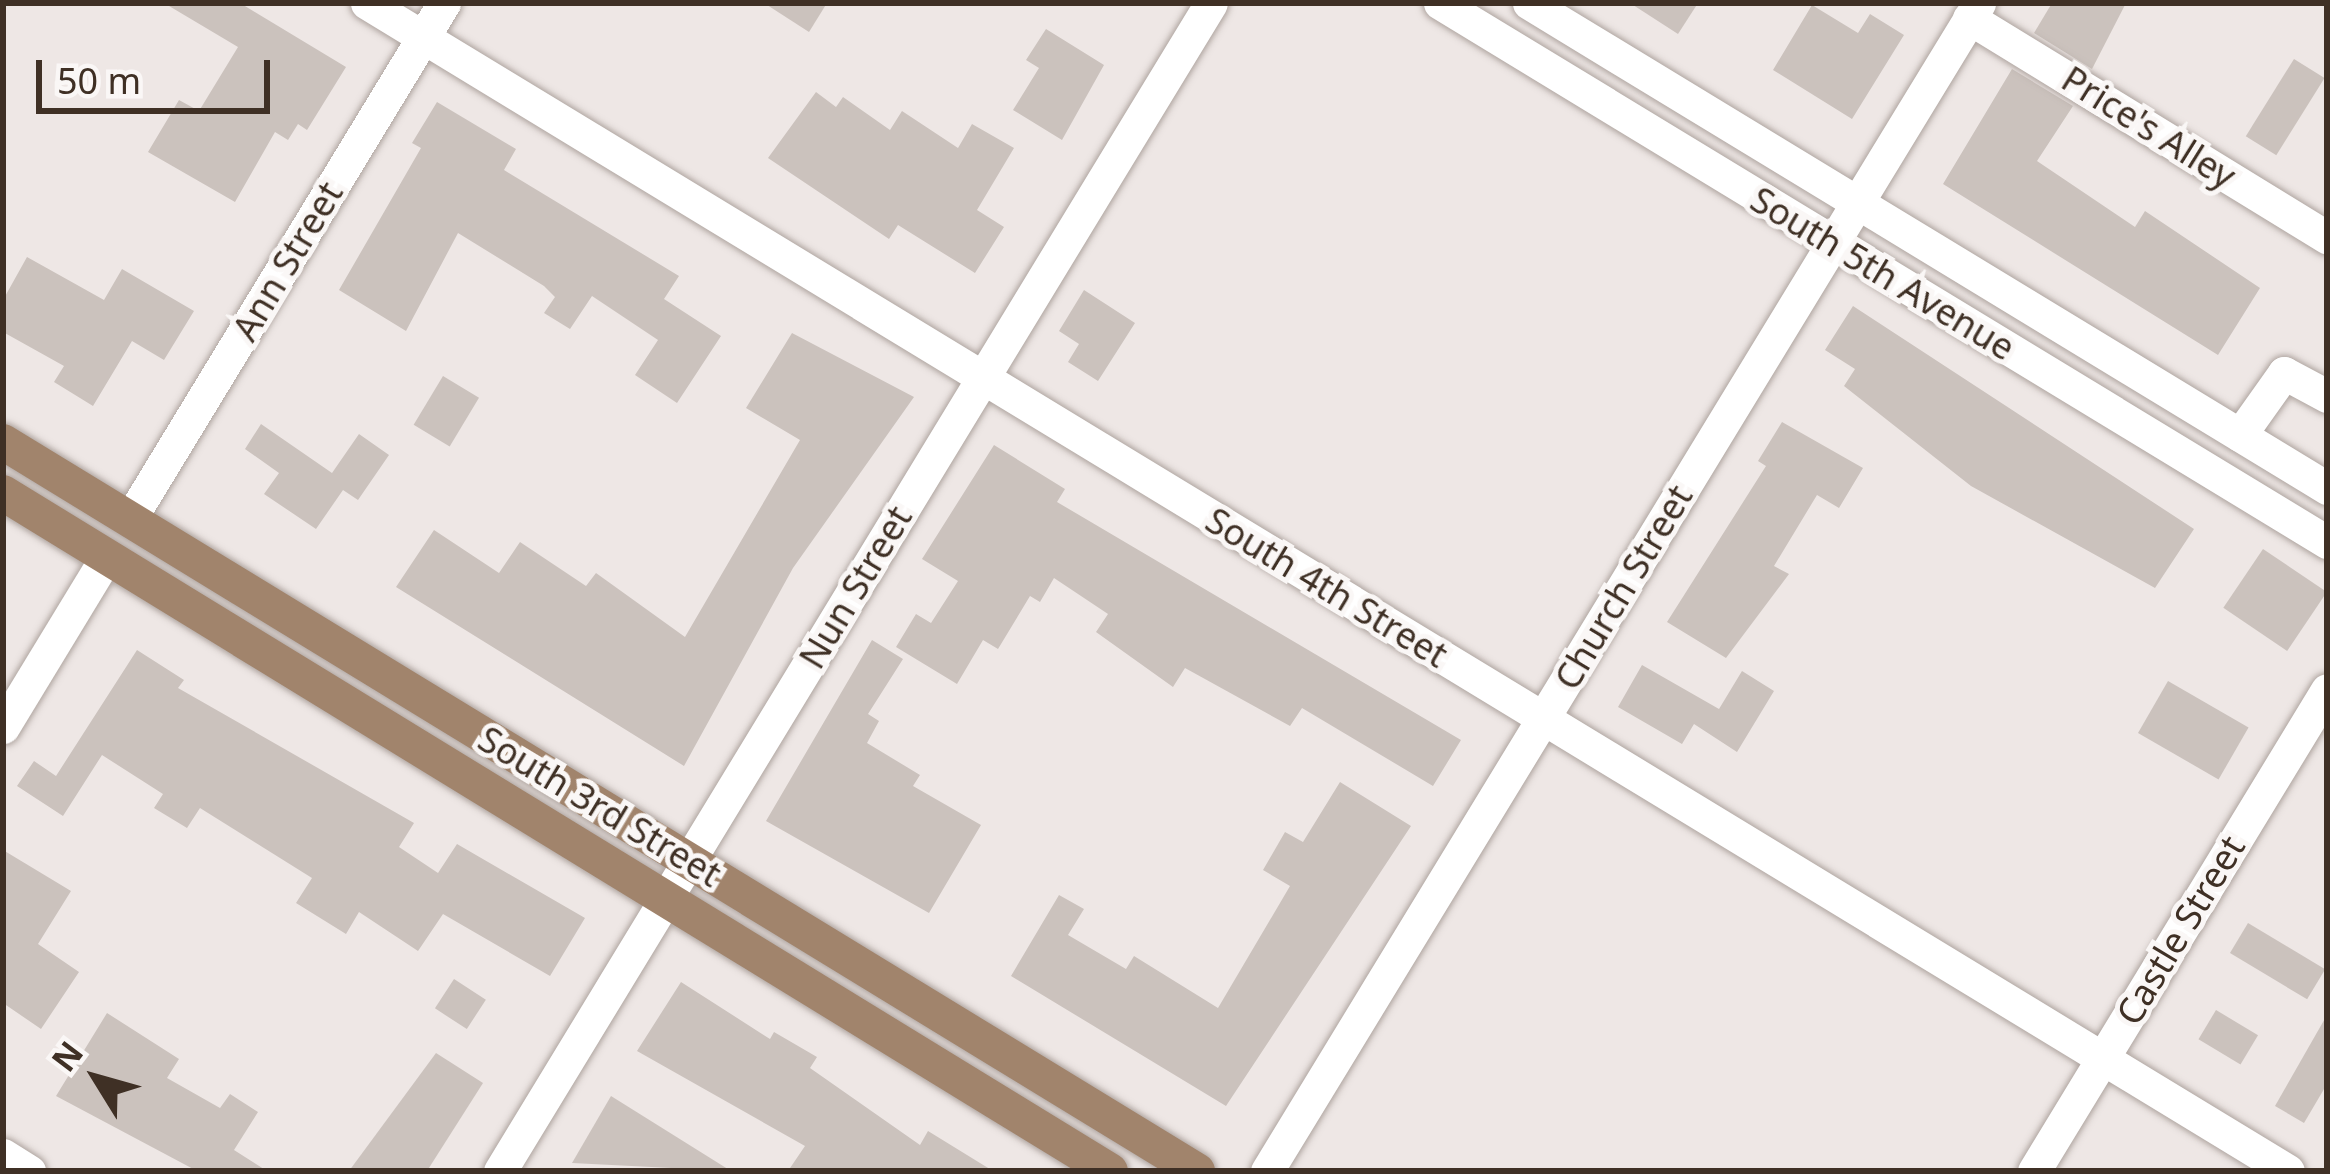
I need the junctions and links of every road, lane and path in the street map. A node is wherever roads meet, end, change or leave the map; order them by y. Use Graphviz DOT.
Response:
graph roads {
  1 [pos="367,3"];
  2 [pos="444,3"];
  3 [pos="1211,3"];
  4 [pos="1440,3"];
  5 [pos="1529,3"];
  6 [pos="1974,11"];
  7 [pos="423,37"];
  8 [pos="1858,202"];
  9 [pos="2327,237"];
  10 [pos="1833,242"];
  11 [pos="983,378"];
  12 [pos="2327,395"];
  13 [pos="2240,435"];
  14 [pos="3,442"];
  15 [pos="2327,488"];
  16 [pos="3,493"];
  17 [pos="130,519"];
  18 [pos="2327,542"];
  19 [pos="107,556"];
  20 [pos="2327,690"];
  21 [pos="1543,718"];
  22 [pos="3,727"];
  23 [pos="689,860"];
  24 [pos="666,898"];
  25 [pos="2102,1058"];
  26 [pos="3,1155"];
  27 [pos="29,1171"];
  28 [pos="500,1171"];
  29 [pos="1110,1171"];
  30 [pos="1198,1171"];
  31 [pos="1267,1171"];
  32 [pos="2034,1171"];
  33 [pos="2288,1171"];
  1 -- 7 [label="street, South 4th Street"];
  2 -- 7 [label="street, Ann Street"];
  3 -- 11 [label="street, Nun Street"];
  4 -- 10 [label="street, South 5th Avenue"];
  5 -- 8 [label="street, South 5th Avenue"];
  6 -- 8 [label="street, Church Street"];
  6 -- 9 [label="street, Price's Alley"];
  7 -- 11 [label="street, South 4th Street"];
  7 -- 17 [label="street, Ann Street"];
  8 -- 10 [label="street, Church Street"];
  8 -- 13 [label="street, South 5th Avenue"];
  10 -- 18 [label="street, South 5th Avenue"];
  10 -- 21 [label="street, Church Street"];
  11 -- 21 [label="street, South 4th Street"];
  11 -- 23 [label="street, Nun Street"];
  12 -- 13 [label="street"];
  13 -- 15 [label="street, South 5th Avenue"];
  14 -- 17 [label="main road, South 3rd Street"];
  16 -- 19 [label="main road, South 3rd Street"];
  17 -- 23 [label="main road, South 3rd Street"];
  19 -- 22 [label="street"];
  19 -- 24 [label="main road, South 3rd Street"];
  20 -- 25 [label="street, Castle Street"];
  21 -- 25 [label="street, South 4th Street"];
  21 -- 31 [label="street, Church Street"];
  23 -- 24 [label="street, Nun Street"];
  23 -- 30 [label="main road, South 3rd Street"];
  24 -- 28 [label="street, Nun Street"];
  24 -- 29 [label="main road, South 3rd Street"];
  25 -- 32 [label="street, Castle Street"];
  25 -- 33 [label="street, South 4th Street"];
  26 -- 27 [label="street"];
}
